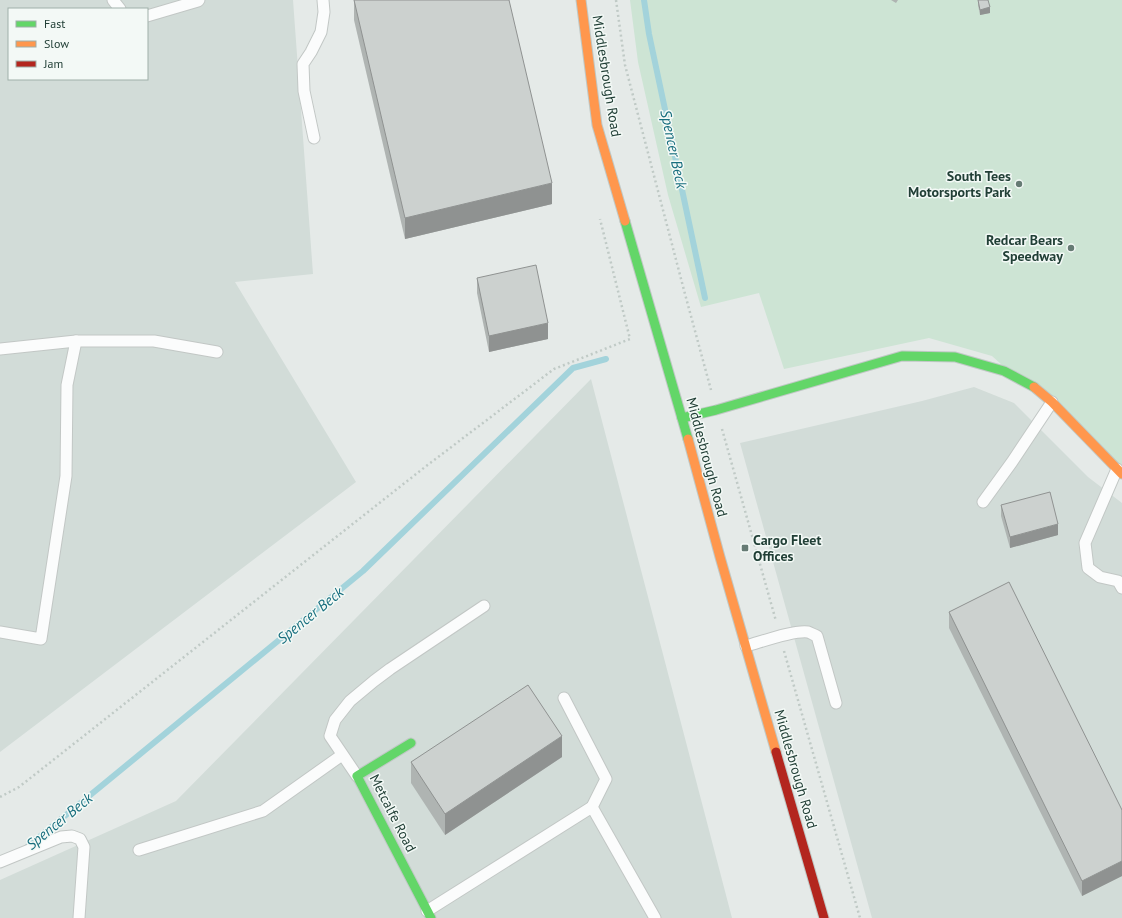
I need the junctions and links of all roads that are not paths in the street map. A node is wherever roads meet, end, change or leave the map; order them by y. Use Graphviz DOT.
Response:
graph roads {
  1 [pos="113,0"];
  2 [pos="199,0"];
  3 [pos="323,0"];
  4 [pos="581,0"];
  5 [pos="119,8"];
  6 [pos="148,16"];
  7 [pos="314,138"];
  8 [pos="76,341"];
  9 [pos="0,352"];
  10 [pos="217,352"];
  11 [pos="1052,402"];
  12 [pos="682,418"];
  13 [pos="1120,472"];
  14 [pos="983,502"];
  15 [pos="1122,588"];
  16 [pos="484,606"];
  17 [pos="0,632"];
  18 [pos="746,646"];
  19 [pos="564,698"];
  20 [pos="836,703"];
  21 [pos="411,744"];
  22 [pos="342,755"];
  23 [pos="357,776"];
  24 [pos="592,808"];
  25 [pos="139,850"];
  26 [pos="0,862"];
  27 [pos="429,914"];
  28 [pos="80,918"];
  29 [pos="655,918"];
  30 [pos="824,918"];
  1 -- 5 [label="lane"];
  2 -- 6 [label="lane"];
  3 -- 7 [label="lane"];
  4 -- 12 [label="street, Middlesbrough Road"];
  8 -- 9 [label="lane"];
  8 -- 10 [label="lane"];
  8 -- 17 [label="lane"];
  11 -- 12 [label="street"];
  11 -- 13 [label="street"];
  11 -- 14 [label="lane"];
  12 -- 18 [label="street, Middlesbrough Road"];
  13 -- 15 [label="lane"];
  16 -- 22 [label="lane"];
  18 -- 20 [label="lane"];
  18 -- 30 [label="street, Middlesbrough Road"];
  19 -- 24 [label="lane"];
  21 -- 23 [label="street, Metcalfe Road"];
  22 -- 23 [label="lane"];
  22 -- 25 [label="lane"];
  23 -- 27 [label="street, Metcalfe Road"];
  24 -- 27 [label="lane"];
  24 -- 29 [label="lane"];
  26 -- 28 [label="lane"];
}
